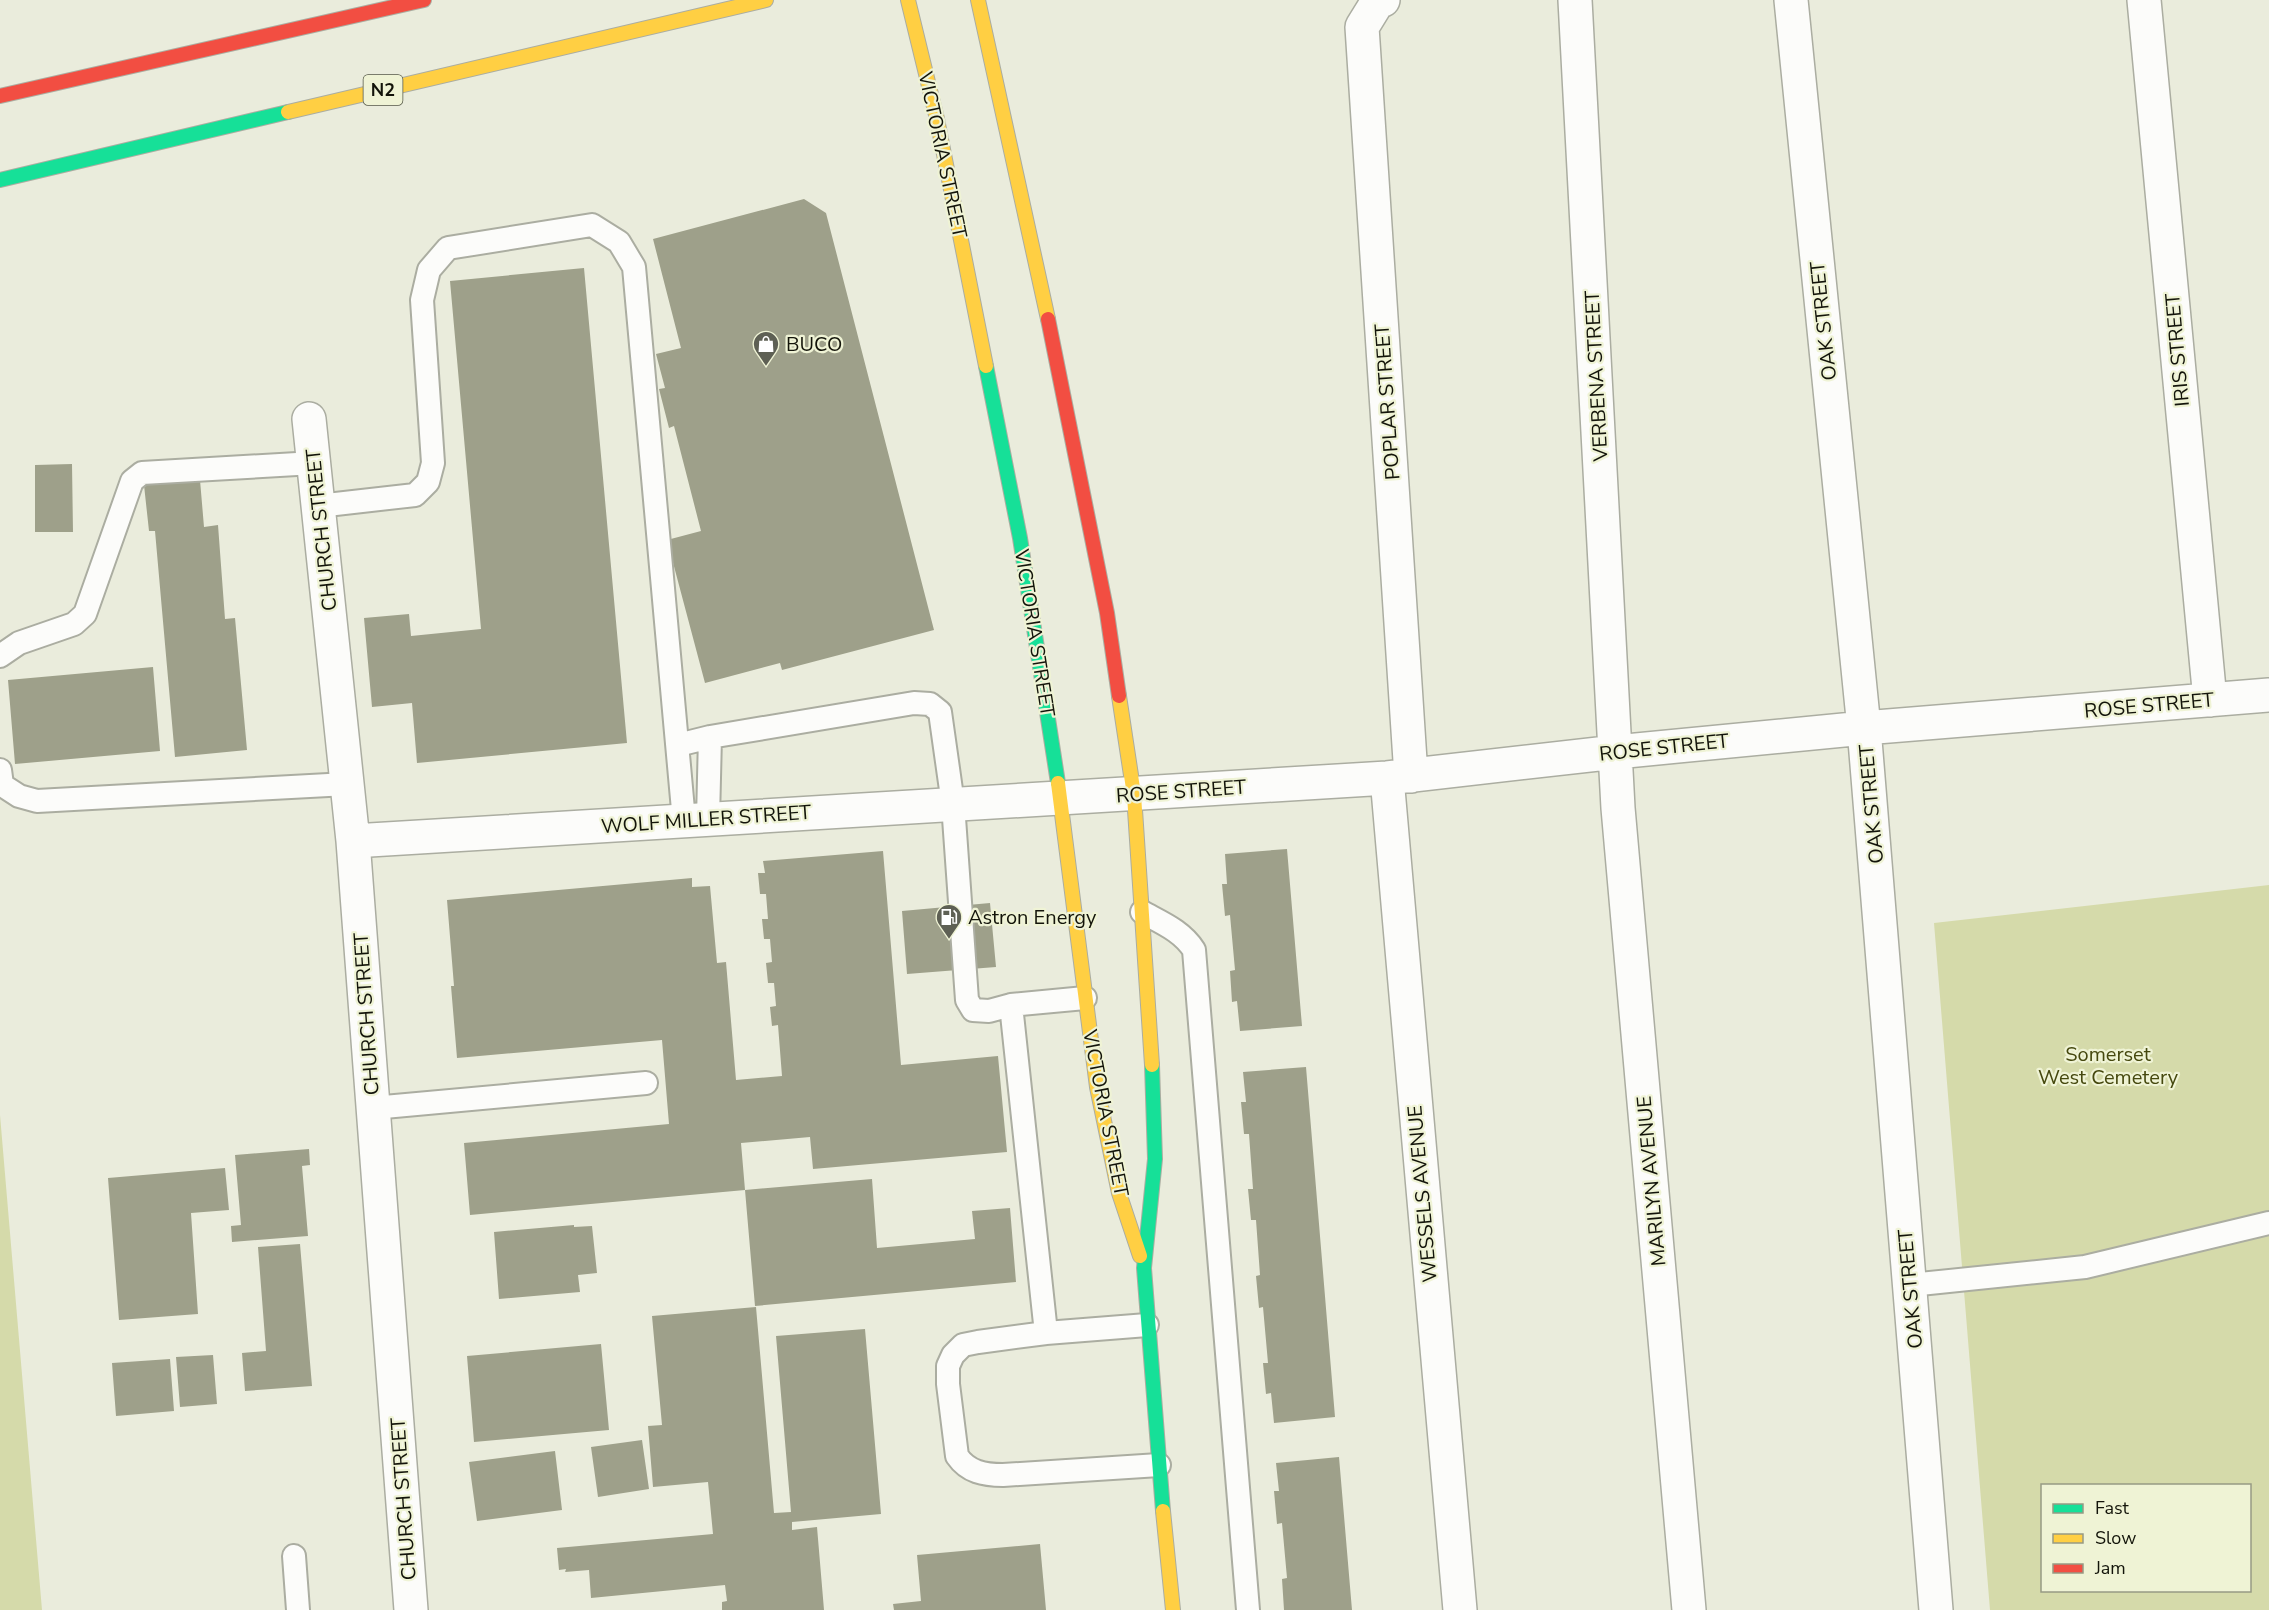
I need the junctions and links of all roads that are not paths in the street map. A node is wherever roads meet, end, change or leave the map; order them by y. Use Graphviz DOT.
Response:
graph roads {
  1 [pos="424,0"];
  2 [pos="766,0"];
  3 [pos="908,0"];
  4 [pos="978,0"];
  5 [pos="1383,0"];
  6 [pos="1575,0"];
  7 [pos="1791,0"];
  8 [pos="2145,0"];
  9 [pos="0,96"];
  10 [pos="0,180"];
  11 [pos="309,419"];
  12 [pos="314,463"];
  13 [pos="318,506"];
  14 [pos="0,656"];
  15 [pos="2269,695"];
  16 [pos="2210,700"];
  17 [pos="1864,728"];
  18 [pos="710,737"];
  19 [pos="678,745"];
  20 [pos="1616,752"];
  21 [pos="0,770"];
  22 [pos="1399,777"];
  23 [pos="347,784"];
  24 [pos="1134,795"];
  25 [pos="1060,797"];
  26 [pos="952,804"];
  27 [pos="696,820"];
  28 [pos="353,841"];
  29 [pos="1142,912"];
  30 [pos="1085,998"];
  31 [pos="1011,1005"];
  32 [pos="646,1083"];
  33 [pos="373,1108"];
  34 [pos="2269,1223"];
  35 [pos="1144,1268"];
  36 [pos="1910,1285"];
  37 [pos="1147,1324"];
  38 [pos="1046,1333"];
  39 [pos="1159,1465"];
  40 [pos="294,1556"];
  41 [pos="298,1610"];
  42 [pos="411,1610"];
  43 [pos="1173,1610"];
  44 [pos="1248,1610"];
  45 [pos="1460,1610"];
  46 [pos="1689,1610"];
  47 [pos="1936,1610"];
  1 -- 9 [label="main road"];
  2 -- 10 [label="main road, N2"];
  3 -- 25 [label="main road, VICTORIA STREET"];
  4 -- 24 [label="main road, VICTORIA STREET"];
  5 -- 22 [label="street, POPLAR STREET"];
  6 -- 20 [label="street, VERBENA STREET"];
  7 -- 17 [label="street, OAK STREET"];
  8 -- 16 [label="street, IRIS STREET"];
  11 -- 12 [label="street, CHURCH STREET"];
  12 -- 13 [label="street, CHURCH STREET"];
  12 -- 14 [label="lane"];
  13 -- 19 [label="lane"];
  13 -- 23 [label="street, CHURCH STREET"];
  15 -- 16 [label="street, ROSE STREET"];
  16 -- 17 [label="street, ROSE STREET"];
  17 -- 20 [label="street, ROSE STREET"];
  17 -- 36 [label="street, OAK STREET"];
  18 -- 19 [label="lane"];
  18 -- 26 [label="lane"];
  18 -- 27 [label="lane"];
  19 -- 27 [label="lane"];
  20 -- 22 [label="street, ROSE STREET"];
  20 -- 46 [label="street, MARILYN AVENUE"];
  21 -- 23 [label="lane"];
  22 -- 24 [label="street, ROSE STREET"];
  22 -- 45 [label="street, WESSELS AVENUE"];
  23 -- 28 [label="street, CHURCH STREET"];
  24 -- 25 [label="street, ROSE STREET"];
  24 -- 29 [label="main road, VICTORIA STREET"];
  25 -- 26 [label="street, WOLF MILLER STREET"];
  25 -- 30 [label="main road, VICTORIA STREET"];
  26 -- 27 [label="street, WOLF MILLER STREET"];
  26 -- 31 [label="lane"];
  27 -- 28 [label="street, WOLF MILLER STREET"];
  28 -- 33 [label="street, CHURCH STREET"];
  29 -- 35 [label="main road, VICTORIA STREET"];
  29 -- 44 [label="lane"];
  30 -- 31 [label="lane"];
  30 -- 35 [label="main road, VICTORIA STREET"];
  31 -- 38 [label="lane"];
  32 -- 33 [label="lane"];
  33 -- 42 [label="street, CHURCH STREET"];
  34 -- 36 [label="lane"];
  35 -- 37 [label="main road, VICTORIA STREET"];
  36 -- 47 [label="street, OAK STREET"];
  37 -- 38 [label="lane"];
  37 -- 39 [label="main road, VICTORIA STREET"];
  38 -- 39 [label="lane"];
  39 -- 43 [label="main road, VICTORIA STREET"];
  40 -- 41 [label="lane"];
}
